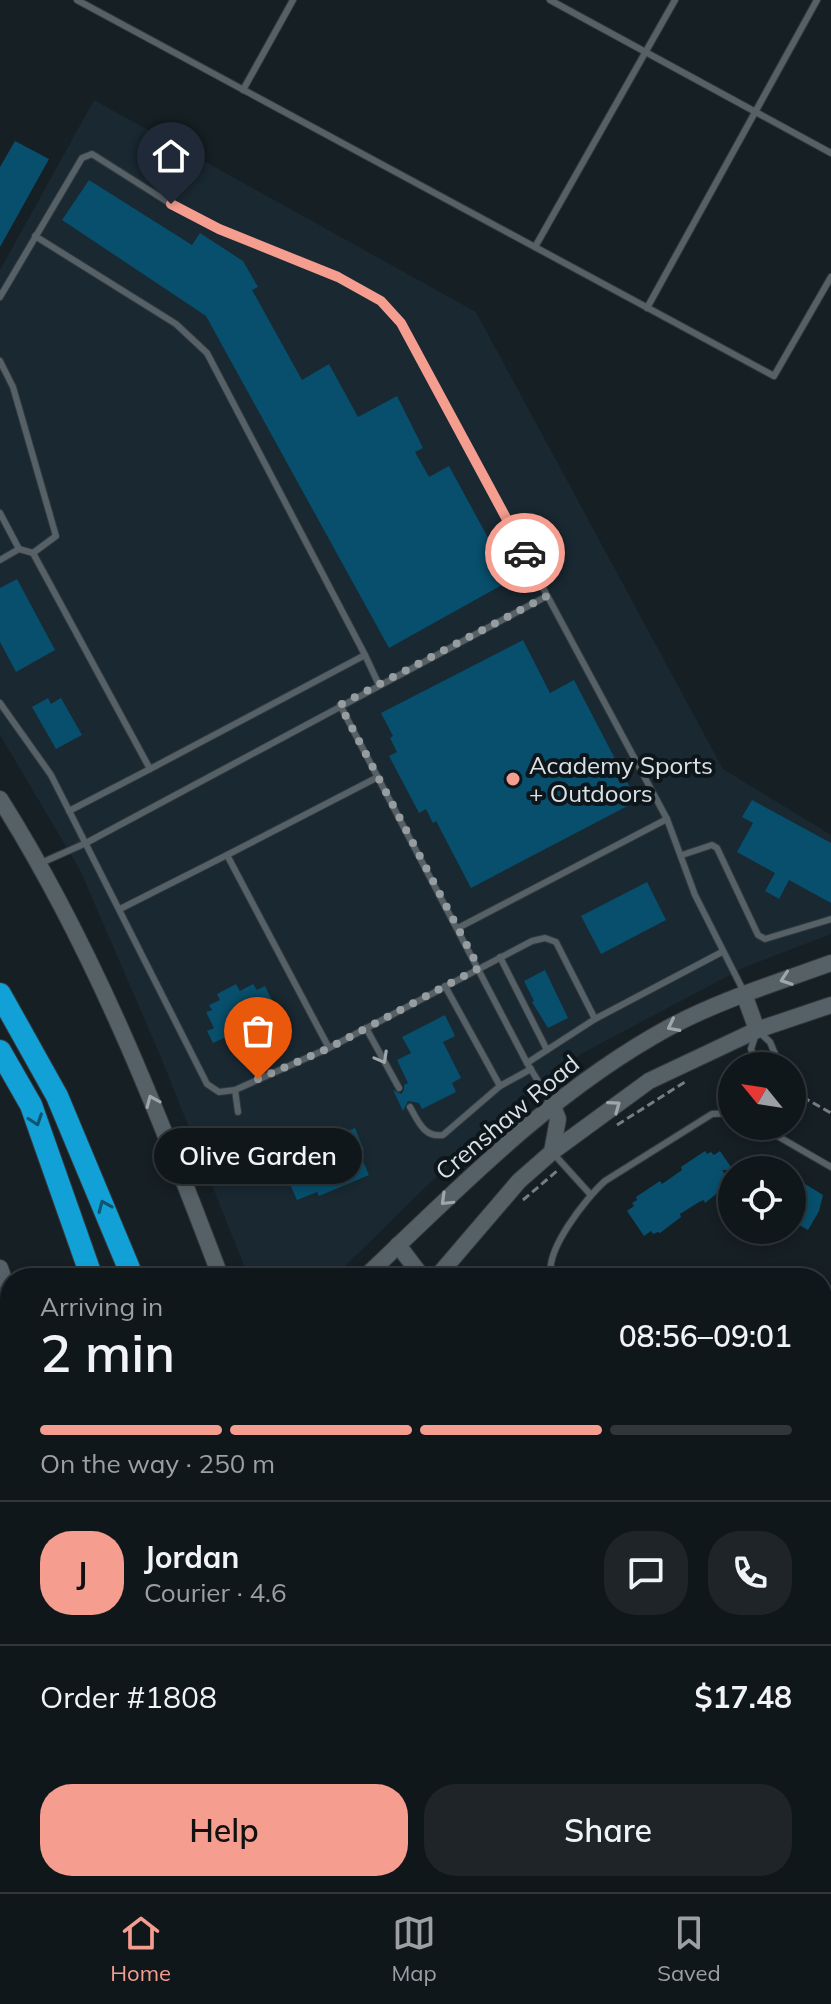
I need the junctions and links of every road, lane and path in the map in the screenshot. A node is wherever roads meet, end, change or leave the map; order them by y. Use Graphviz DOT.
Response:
graph roads {
  1 [pos="77,0"];
  2 [pos="293,0"];
  3 [pos="550,0"];
  4 [pos="675,0"];
  5 [pos="817,0"];
  6 [pos="647,53"];
  7 [pos="243,90"];
  8 [pos="756,113"];
  9 [pos="831,153"];
  10 [pos="35,236"];
  11 [pos="535,247"];
  12 [pos="831,277"];
  13 [pos="0,297"];
  14 [pos="647,308"];
  15 [pos="0,361"];
  16 [pos="0,513"];
  17 [pos="19,549"];
  18 [pos="33,553"];
  19 [pos="0,560"];
  20 [pos="547,596"];
  21 [pos="365,655"];
  22 [pos="379,685"];
  23 [pos="0,703"];
  24 [pos="340,705"];
  25 [pos="150,769"];
  26 [pos="378,777"];
  27 [pos="0,799"];
  28 [pos="69,811"];
  29 [pos="667,819"];
  30 [pos="86,843"];
  31 [pos="227,855"];
  32 [pos="682,855"];
  33 [pos="38,865"];
  34 [pos="120,909"];
  35 [pos="831,919"];
  36 [pos="458,928"];
  37 [pos="722,952"];
  38 [pos="500,957"];
  39 [pos="831,963"];
  40 [pos="479,968"];
  41 [pos="445,986"];
  42 [pos="0,994"];
  43 [pos="744,994"];
  44 [pos="831,1005"];
  45 [pos="595,1019"];
  46 [pos="366,1028"];
  47 [pos="757,1030"];
  48 [pos="329,1048"];
  49 [pos="547,1050"];
  50 [pos="0,1051"];
  51 [pos="752,1052"];
  52 [pos="774,1052"];
  53 [pos="529,1066"];
  54 [pos="696,1076"];
  55 [pos="500,1086"];
  56 [pos="399,1088"];
  57 [pos="235,1090"];
  58 [pos="806,1099"];
  59 [pos="552,1104"];
  60 [pos="410,1107"];
  61 [pos="238,1112"];
  62 [pos="718,1113"];
  63 [pos="831,1113"];
  64 [pos="609,1130"];
  65 [pos="789,1140"];
  66 [pos="552,1152"];
  67 [pos="831,1167"];
  68 [pos="590,1194"];
  69 [pos="201,1226"];
  70 [pos="398,1245"];
  71 [pos="88,1268"];
  72 [pos="129,1268"];
  73 [pos="211,1268"];
  74 [pos="217,1268"];
  75 [pos="374,1268"];
  76 [pos="415,1268"];
  77 [pos="445,1268"];
  78 [pos="551,1268"];
  1 -- 7 [label="lane"];
  2 -- 7 [label="lane"];
  3 -- 6 [label="lane"];
  4 -- 6 [label="lane"];
  5 -- 8 [label="lane"];
  6 -- 8 [label="lane"];
  6 -- 11 [label="lane"];
  7 -- 11 [label="lane"];
  8 -- 9 [label="lane"];
  8 -- 14 [label="lane"];
  10 -- 13 [label="lane"];
  10 -- 20 [label="lane"];
  10 -- 21 [label="lane"];
  11 -- 14 [label="lane"];
  12 -- 14 [label="lane"];
  15 -- 18 [label="lane"];
  16 -- 17 [label="lane"];
  17 -- 18 [label="lane"];
  17 -- 19 [label="lane"];
  18 -- 25 [label="lane"];
  20 -- 22 [label="lane"];
  20 -- 29 [label="lane"];
  21 -- 22 [label="lane"];
  21 -- 25 [label="lane"];
  22 -- 24 [label="lane"];
  23 -- 28 [label="lane"];
  24 -- 26 [label="lane"];
  24 -- 30 [label="lane"];
  25 -- 28 [label="lane"];
  26 -- 31 [label="lane"];
  26 -- 36 [label="lane"];
  27 -- 33 [label="main road"];
  28 -- 30 [label="lane"];
  29 -- 32 [label="lane"];
  29 -- 36 [label="lane"];
  30 -- 33 [label="lane"];
  30 -- 34 [label="lane"];
  31 -- 34 [label="lane"];
  31 -- 48 [label="lane"];
  32 -- 35 [label="lane"];
  32 -- 37 [label="lane"];
  69 -- 33 [label="main road, one-way"];
  34 -- 57 [label="lane"];
  36 -- 40 [label="lane"];
  37 -- 43 [label="lane"];
  37 -- 45 [label="lane"];
  38 -- 40 [label="lane"];
  38 -- 45 [label="lane"];
  38 -- 49 [label="lane"];
  39 -- 43 [label="main road, Crenshaw Road, one-way"];
  40 -- 41 [label="lane"];
  40 -- 53 [label="lane"];
  41 -- 46 [label="lane"];
  41 -- 55 [label="lane"];
  72 -- 42 [label="highway, one-way"];
  43 -- 47 [label="main road"];
  43 -- 59 [label="main road, Crenshaw Road, one-way"];
  44 -- 47 [label="main road"];
  45 -- 49 [label="lane"];
  46 -- 48 [label="lane"];
  46 -- 56 [label="lane, one-way"];
  47 -- 51 [label="lane"];
  47 -- 52 [label="lane"];
  66 -- 47 [label="main road, one-way"];
  48 -- 57 [label="lane"];
  49 -- 53 [label="lane"];
  50 -- 71 [label="highway, one-way"];
  53 -- 55 [label="lane"];
  53 -- 59 [label="lane"];
  54 -- 64 [label="path"];
  55 -- 60 [label="lane"];
  57 -- 61 [label="lane"];
  58 -- 63 [label="path"];
  59 -- 66 [label="main road"];
  59 -- 70 [label="main road, Crenshaw Road, one-way"];
  62 -- 68 [label="lane"];
  65 -- 67 [label="lane"];
  66 -- 68 [label="lane"];
  66 -- 77 [label="main road"];
  68 -- 78 [label="lane"];
  69 -- 73 [label="main road"];
  69 -- 74 [label="main road"];
  70 -- 75 [label="main road, Crenshaw Road"];
  70 -- 76 [label="main road"];
}
